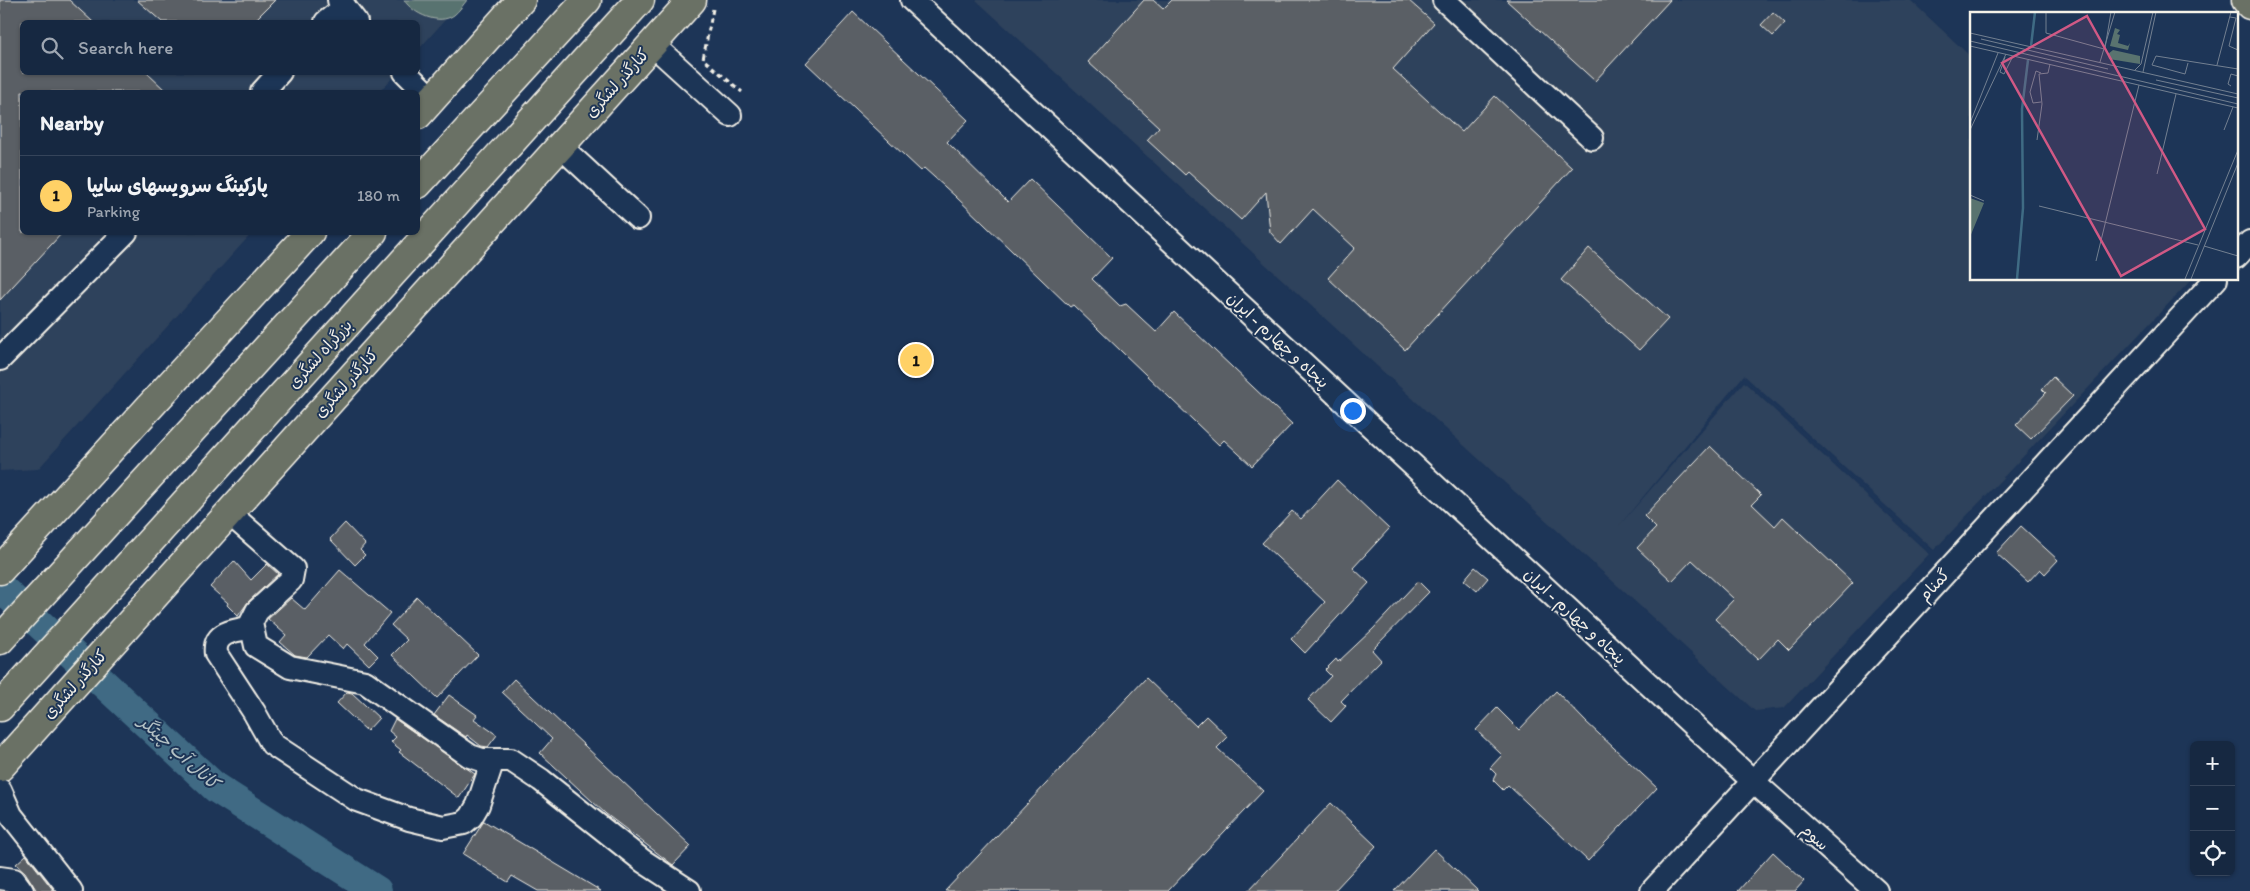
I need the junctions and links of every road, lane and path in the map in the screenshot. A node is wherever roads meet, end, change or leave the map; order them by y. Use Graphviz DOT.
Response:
graph roads {
  1 [pos="521,0"];
  2 [pos="587,0"];
  3 [pos="640,0"];
  4 [pos="692,0"];
  5 [pos="714,0"];
  6 [pos="912,0"];
  7 [pos="1444,0"];
  8 [pos="2246,0"];
  9 [pos="2250,5"];
  10 [pos="347,10"];
  11 [pos="330,20"];
  12 [pos="652,44"];
  13 [pos="277,75"];
  14 [pos="406,75"];
  15 [pos="264,90"];
  16 [pos="415,90"];
  17 [pos="742,92"];
  18 [pos="425,107"];
  19 [pos="730,115"];
  20 [pos="1592,138"];
  21 [pos="560,146"];
  22 [pos="420,182"];
  23 [pos="638,218"];
  24 [pos="123,235"];
  25 [pos="307,235"];
  26 [pos="371,235"];
  27 [pos="2250,242"];
  28 [pos="2238,255"];
  29 [pos="2215,280"];
  30 [pos="0,359"];
  31 [pos="229,513"];
  32 [pos="0,570"];
  33 [pos="251,628"];
  34 [pos="0,640"];
  35 [pos="0,707"];
  36 [pos="493,760"];
  37 [pos="0,767"];
  38 [pos="1754,782"];
  39 [pos="0,790"];
  40 [pos="0,878"];
  41 [pos="59,886"];
  42 [pos="22,891"];
  43 [pos="689,891"];
  44 [pos="1652,891"];
  45 [pos="1876,891"];
  1 -- 18 [label="main road"];
  2 -- 22 [label="main road"];
  3 -- 35 [label="main road, بزرگراه لشگری"];
  4 -- 12 [label="main road, کنارگذر لشگری"];
  5 -- 17 [label="path"];
  6 -- 38 [label="lane, پنجاه و چهارم - ایران"];
  7 -- 20 [label="lane"];
  8 -- 9 [label="main road"];
  10 -- 11 [label="lane"];
  12 -- 19 [label="lane"];
  12 -- 21 [label="main road, کنارگذر لشگری"];
  13 -- 15 [label="lane"];
  14 -- 16 [label="lane"];
  21 -- 23 [label="lane"];
  21 -- 31 [label="main road, کنارگذر لشگری"];
  24 -- 30 [label="lane"];
  25 -- 32 [label="main road"];
  26 -- 34 [label="main road"];
  27 -- 28 [label="lane"];
  29 -- 38 [label="lane, گمنام"];
  31 -- 33 [label="lane"];
  31 -- 37 [label="main road, کنارگذر لشگری"];
  33 -- 36 [label="lane"];
  33 -- 36 [label="lane"];
  36 -- 43 [label="lane"];
  38 -- 44 [label="lane, گمنام"];
  38 -- 45 [label="lane, سوم"];
  39 -- 41 [label="lane"];
  40 -- 42 [label="lane"];
}
